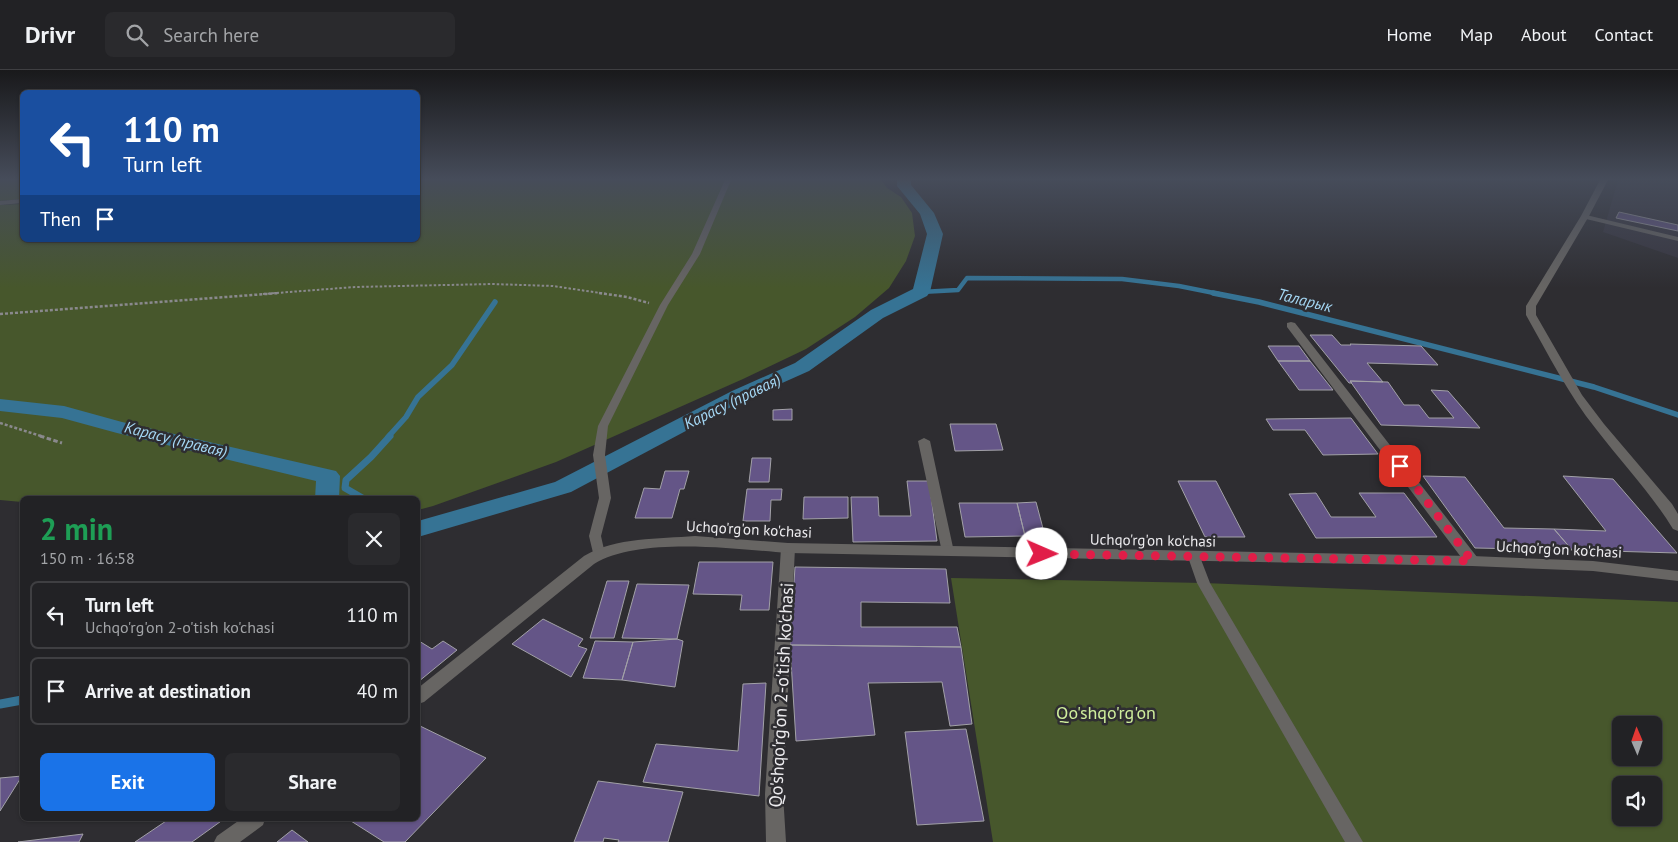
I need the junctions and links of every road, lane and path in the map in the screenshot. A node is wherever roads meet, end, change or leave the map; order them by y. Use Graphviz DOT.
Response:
graph roads {
  1 [pos="712,216"];
  2 [pos="1586,216"];
  3 [pos="1678,239"];
  4 [pos="664,304"];
  5 [pos="0,314"];
  6 [pos="1291,324"];
  7 [pos="0,423"];
  8 [pos="924,441"];
  9 [pos="62,443"];
  10 [pos="1678,526"];
  11 [pos="788,548"];
  12 [pos="948,552"];
  13 [pos="599,554"];
  14 [pos="1194,557"];
  15 [pos="1472,561"];
  16 [pos="1678,576"];
  17 [pos="420,695"];
  18 [pos="253,821"];
  19 [pos="224,842"];
  20 [pos="776,842"];
  21 [pos="1354,842"];
  1 -- 4 [label="lane"];
  2 -- 3 [label="lane"];
  2 -- 10 [label="street"];
  4 -- 5 [label="path"];
  4 -- 13 [label="lane"];
  6 -- 15 [label="street"];
  7 -- 9 [label="path"];
  8 -- 12 [label="lane"];
  11 -- 12 [label="street, Uchqo'rg'on ko'chasi"];
  11 -- 13 [label="street, Uchqo'rg'on ko'chasi"];
  11 -- 20 [label="street, Qo'shqo'rg'on 2-o'tish ko'chasi"];
  12 -- 14 [label="street, Uchqo'rg'on ko'chasi"];
  13 -- 17 [label="street"];
  14 -- 15 [label="street, Uchqo'rg'on ko'chasi"];
  14 -- 21 [label="lane"];
  15 -- 16 [label="street, Uchqo'rg'on ko'chasi"];
  18 -- 19 [label="street"];
}
